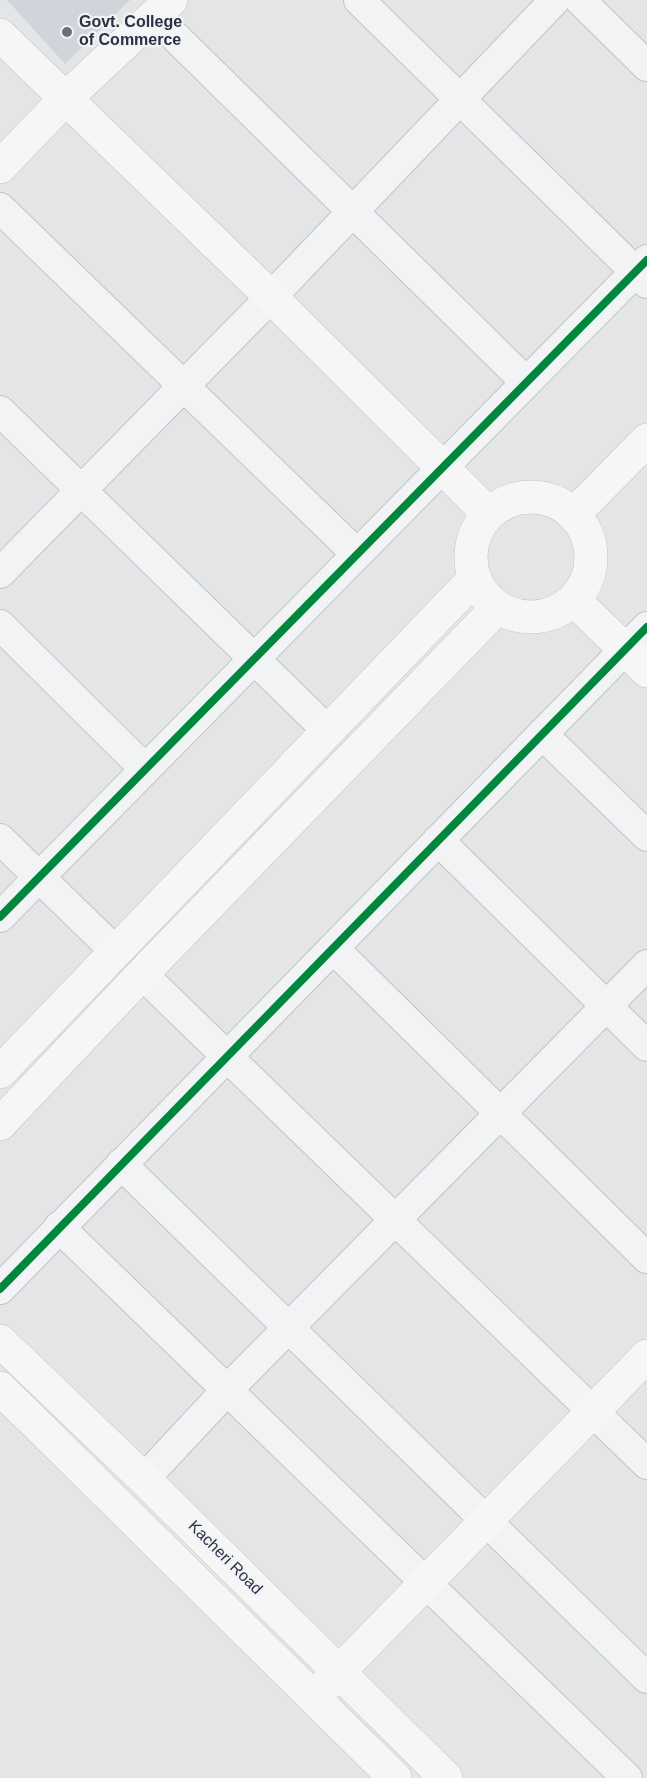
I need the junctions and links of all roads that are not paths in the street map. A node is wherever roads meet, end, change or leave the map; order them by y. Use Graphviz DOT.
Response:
graph roads {
  1 [pos="359,0"];
  2 [pos="555,0"];
  3 [pos="580,0"];
  4 [pos="163,8"];
  5 [pos="0,36"];
  6 [pos="647,66"];
  7 [pos="65,99"];
  8 [pos="460,99"];
  9 [pos="0,167"];
  10 [pos="0,208"];
  11 [pos="353,211"];
  12 [pos="643,272"];
  13 [pos="271,297"];
  14 [pos="526,382"];
  15 [pos="183,386"];
  16 [pos="0,411"];
  17 [pos="647,440"];
  18 [pos="441,468"];
  19 [pos="81,490"];
  20 [pos="488,513"];
  21 [pos="573,514"];
  22 [pos="357,554"];
  23 [pos="0,573"];
  24 [pos="475,578"];
  25 [pos="574,600"];
  26 [pos="497,608"];
  27 [pos="0,625"];
  28 [pos="640,649"];
  29 [pos="254,659"];
  30 [pos="328,731"];
  31 [pos="542,734"];
  32 [pos="145,769"];
  33 [pos="647,836"];
  34 [pos="0,838"];
  35 [pos="438,840"];
  36 [pos="39,877"];
  37 [pos="0,917"];
  38 [pos="333,948"];
  39 [pos="116,952"];
  40 [pos="647,964"];
  41 [pos="142,974"];
  42 [pos="606,1006"];
  43 [pos="647,1046"];
  44 [pos="227,1056"];
  45 [pos="0,1072"];
  46 [pos="501,1113"];
  47 [pos="0,1124"];
  48 [pos="121,1164"];
  49 [pos="395,1220"];
  50 [pos="59,1227"];
  51 [pos="647,1258"];
  52 [pos="0,1289"];
  53 [pos="289,1328"];
  54 [pos="0,1341"];
  55 [pos="647,1356"];
  56 [pos="0,1388"];
  57 [pos="227,1390"];
  58 [pos="593,1412"];
  59 [pos="647,1464"];
  60 [pos="144,1479"];
  61 [pos="487,1521"];
  62 [pos="426,1583"];
  63 [pos="339,1671"];
  64 [pos="647,1678"];
  65 [pos="314,1697"];
  66 [pos="647,1767"];
  67 [pos="395,1778"];
  68 [pos="446,1778"];
  69 [pos="627,1778"];
  70 [pos="636,1778"];
  1 -- 8 [label="street"];
  2 -- 8 [label="street"];
  3 -- 6 [label="street"];
  4 -- 7 [label="street"];
  4 -- 11 [label="street"];
  5 -- 7 [label="street"];
  7 -- 9 [label="street"];
  7 -- 13 [label="street"];
  8 -- 11 [label="street"];
  8 -- 12 [label="street"];
  10 -- 15 [label="street"];
  11 -- 13 [label="street"];
  11 -- 14 [label="street"];
  12 -- 14 [label="street"];
  13 -- 15 [label="street"];
  13 -- 18 [label="street"];
  14 -- 18 [label="street"];
  15 -- 19 [label="street"];
  15 -- 22 [label="street"];
  16 -- 19 [label="street"];
  17 -- 21 [label="street"];
  18 -- 20 [label="street"];
  18 -- 22 [label="street"];
  19 -- 23 [label="street"];
  19 -- 29 [label="street"];
  20 -- 21 [label="street"];
  20 -- 24 [label="street"];
  21 -- 25 [label="street"];
  22 -- 29 [label="street"];
  24 -- 26 [label="street"];
  24 -- 30 [label="street"];
  25 -- 26 [label="street"];
  25 -- 28 [label="street"];
  26 -- 41 [label="street"];
  27 -- 32 [label="street"];
  28 -- 31 [label="street"];
  29 -- 30 [label="street"];
  29 -- 32 [label="street"];
  30 -- 39 [label="street"];
  31 -- 33 [label="street"];
  31 -- 35 [label="street"];
  32 -- 36 [label="street"];
  34 -- 36 [label="street"];
  35 -- 38 [label="street"];
  35 -- 42 [label="street"];
  36 -- 37 [label="street"];
  36 -- 39 [label="street"];
  38 -- 44 [label="street"];
  38 -- 46 [label="street"];
  39 -- 45 [label="street"];
  40 -- 42 [label="street"];
  41 -- 44 [label="street"];
  41 -- 47 [label="street"];
  42 -- 43 [label="street"];
  42 -- 46 [label="street"];
  44 -- 48 [label="street"];
  44 -- 49 [label="street"];
  46 -- 49 [label="street"];
  46 -- 51 [label="street"];
  48 -- 50 [label="street"];
  48 -- 53 [label="street"];
  49 -- 53 [label="street"];
  49 -- 58 [label="street"];
  50 -- 52 [label="street"];
  50 -- 57 [label="street"];
  53 -- 57 [label="street"];
  53 -- 61 [label="street"];
  54 -- 60 [label="street, Kacheri Road"];
  55 -- 58 [label="street"];
  56 -- 65 [label="street"];
  57 -- 60 [label="street"];
  57 -- 62 [label="street"];
  58 -- 59 [label="street"];
  58 -- 61 [label="street"];
  60 -- 63 [label="street, Kacheri Road"];
  61 -- 62 [label="street"];
  61 -- 64 [label="street"];
  62 -- 63 [label="street"];
  62 -- 69 [label="street"];
  63 -- 65 [label="street"];
  63 -- 68 [label="street, Kacheri Road"];
  65 -- 67 [label="street"];
  66 -- 70 [label="street"];
}
